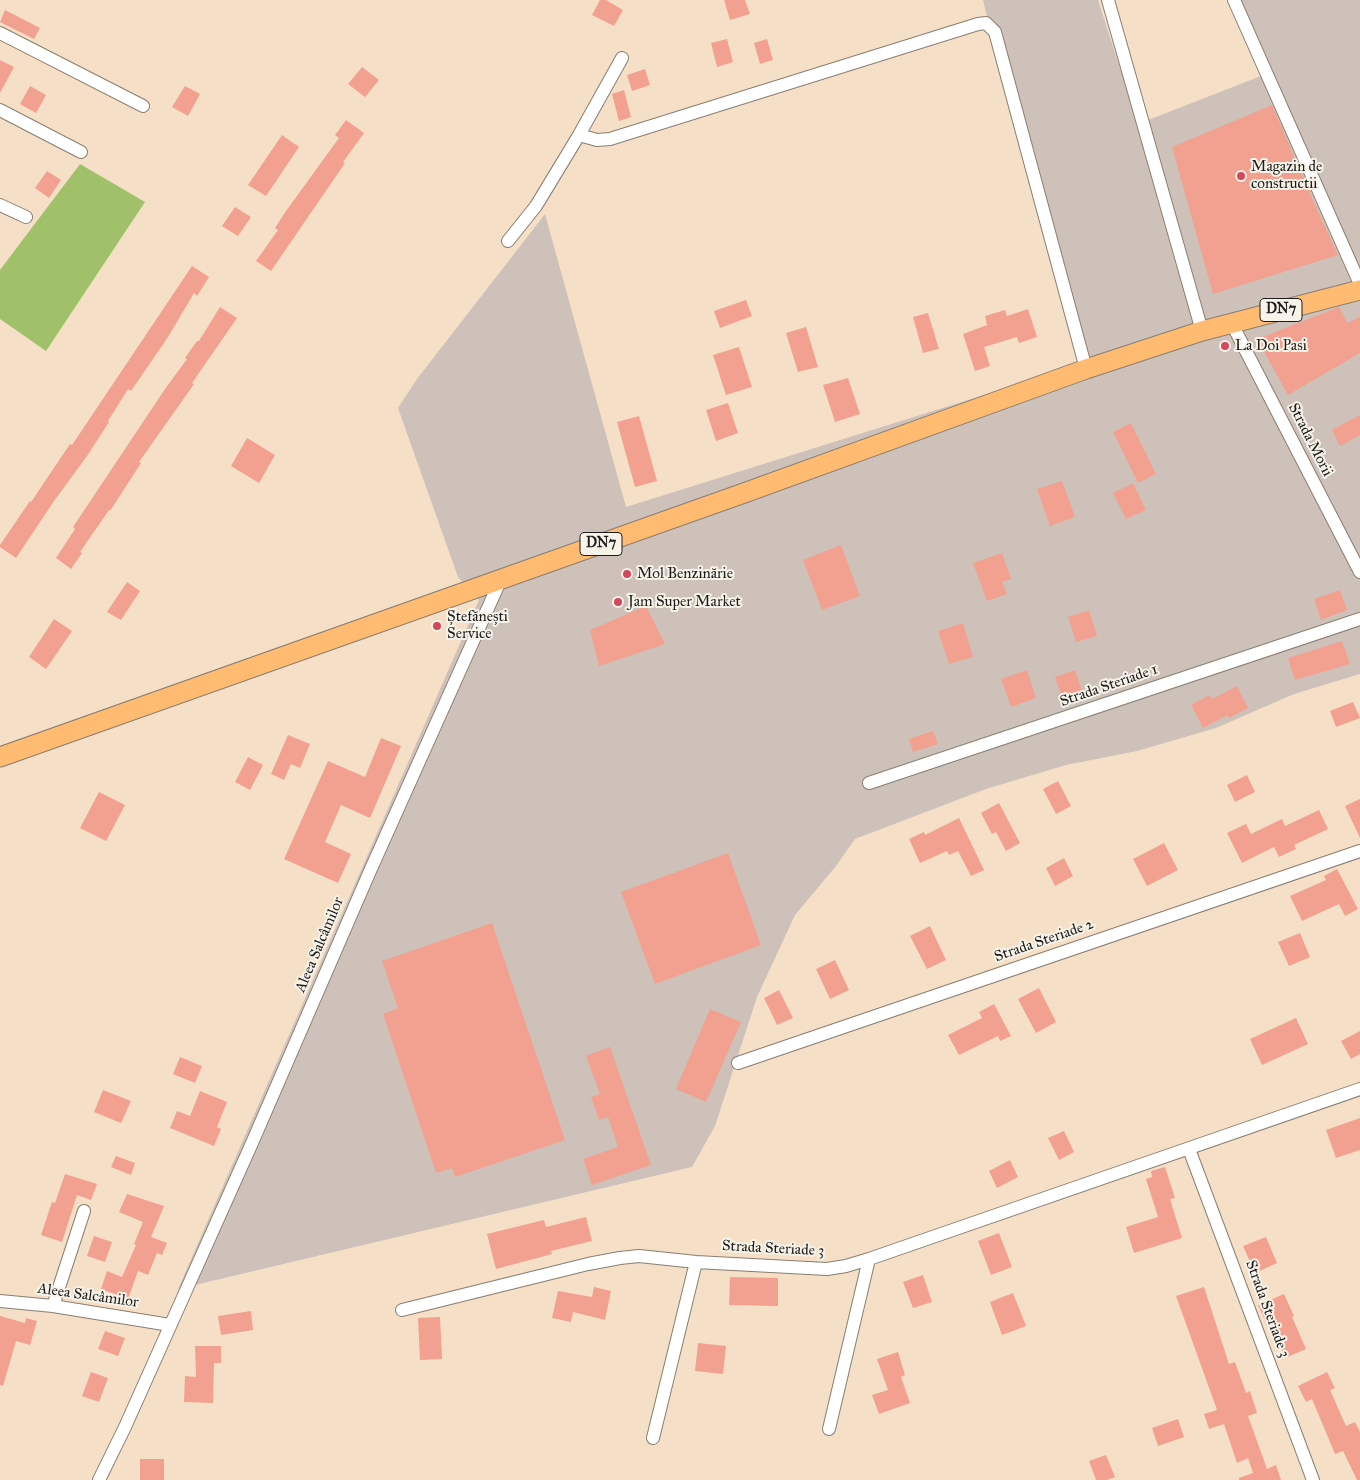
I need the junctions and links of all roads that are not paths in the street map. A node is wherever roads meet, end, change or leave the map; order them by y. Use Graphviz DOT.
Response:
graph roads {
  1 [pos="1108,0"];
  2 [pos="1234,0"];
  3 [pos="0,33"];
  4 [pos="622,58"];
  5 [pos="143,106"];
  6 [pos="0,110"];
  7 [pos="579,135"];
  8 [pos="80,152"];
  9 [pos="0,205"];
  10 [pos="26,218"];
  11 [pos="508,241"];
  12 [pos="1360,284"];
  13 [pos="1360,290"];
  14 [pos="1231,322"];
  15 [pos="1202,331"];
  16 [pos="1086,370"];
  17 [pos="1360,572"];
  18 [pos="501,579"];
  19 [pos="1360,619"];
  20 [pos="0,757"];
  21 [pos="868,784"];
  22 [pos="1360,851"];
  23 [pos="738,1063"];
  24 [pos="1360,1089"];
  25 [pos="1190,1149"];
  26 [pos="84,1211"];
  27 [pos="869,1259"];
  28 [pos="696,1262"];
  29 [pos="0,1301"];
  30 [pos="53,1306"];
  31 [pos="402,1310"];
  32 [pos="170,1325"];
  33 [pos="829,1428"];
  34 [pos="652,1438"];
  35 [pos="99,1480"];
  36 [pos="1313,1480"];
  1 -- 15 [label="street"];
  2 -- 12 [label="street"];
  3 -- 5 [label="street"];
  4 -- 7 [label="street"];
  6 -- 8 [label="street"];
  7 -- 11 [label="street"];
  7 -- 16 [label="street"];
  9 -- 10 [label="street"];
  13 -- 14 [label="main road, DN7"];
  14 -- 15 [label="main road, DN7"];
  14 -- 17 [label="street, Strada Morii"];
  15 -- 16 [label="main road, DN7"];
  16 -- 18 [label="main road, DN7"];
  18 -- 20 [label="main road, DN7"];
  18 -- 32 [label="street, Aleea Salcâmilor"];
  19 -- 21 [label="street, Strada Steriade 1"];
  22 -- 23 [label="street, Strada Steriade 2"];
  24 -- 25 [label="street, Strada Steriade 3"];
  25 -- 27 [label="street, Strada Steriade 3"];
  25 -- 36 [label="street, Strada Steriade 3"];
  26 -- 30 [label="street"];
  27 -- 28 [label="street, Strada Steriade 3"];
  27 -- 33 [label="street"];
  28 -- 31 [label="street, Strada Steriade 3"];
  28 -- 34 [label="street"];
  29 -- 30 [label="street, Aleea Salcâmilor"];
  30 -- 32 [label="street, Aleea Salcâmilor"];
  32 -- 35 [label="street, Aleea Salcâmilor"];
}
